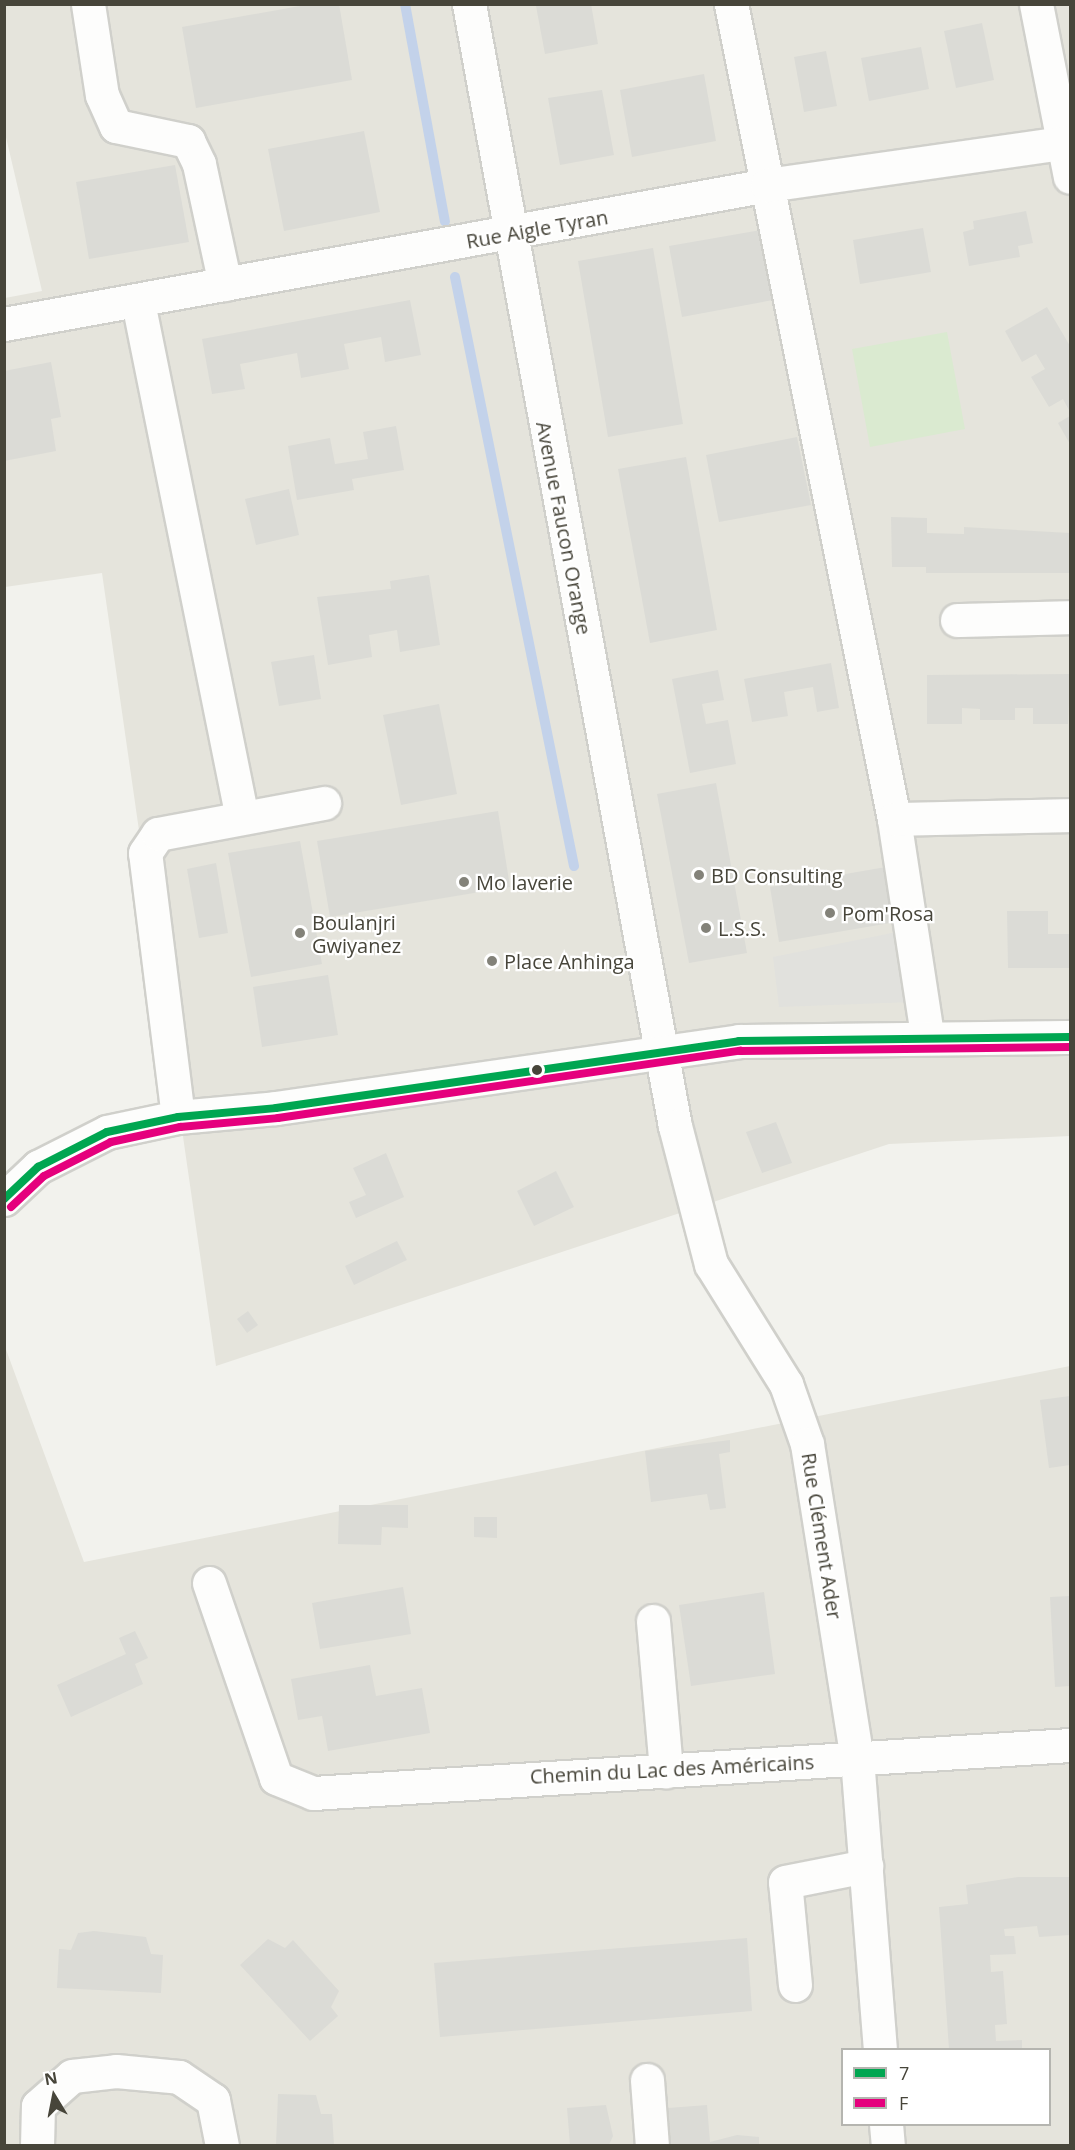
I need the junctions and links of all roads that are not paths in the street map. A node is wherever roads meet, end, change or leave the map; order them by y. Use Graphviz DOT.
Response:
graph roads {
  1 [pos="88,4"];
  2 [pos="469,4"];
  3 [pos="731,4"];
  4 [pos="1036,4"];
  5 [pos="1066,143"];
  6 [pos="1071,177"];
  7 [pos="767,185"];
  8 [pos="508,235"];
  9 [pos="225,284"];
  10 [pos="138,302"];
  11 [pos="4,324"];
  12 [pos="1071,617"];
  13 [pos="957,620"];
  14 [pos="324,803"];
  15 [pos="1071,815"];
  16 [pos="242,818"];
  17 [pos="894,819"];
  18 [pos="927,1035"];
  19 [pos="1071,1037"];
  20 [pos="663,1051"];
  21 [pos="178,1117"];
  22 [pos="4,1199"];
  23 [pos="209,1583"];
  24 [pos="653,1621"];
  25 [pos="1071,1745"];
  26 [pos="857,1758"];
  27 [pos="666,1771"];
  28 [pos="866,1866"];
  29 [pos="795,1985"];
  30 [pos="880,2048"];
  31 [pos="647,2080"];
  32 [pos="886,2126"];
  33 [pos="37,2145"];
  34 [pos="222,2145"];
  35 [pos="652,2145"];
  36 [pos="888,2145"];
  1 -- 9 [label="street"];
  2 -- 8 [label="street, Avenue Faucon Orange"];
  3 -- 7 [label="street"];
  4 -- 5 [label="street"];
  5 -- 6 [label="street"];
  5 -- 7 [label="street, Rue Aigle Tyran"];
  7 -- 8 [label="street, Rue Aigle Tyran"];
  7 -- 17 [label="street"];
  8 -- 9 [label="street, Rue Aigle Tyran"];
  8 -- 20 [label="street, Avenue Faucon Orange"];
  9 -- 10 [label="street, Rue Aigle Tyran"];
  10 -- 11 [label="street, Rue Aigle Tyran"];
  10 -- 16 [label="street"];
  12 -- 13 [label="street"];
  14 -- 16 [label="street"];
  15 -- 17 [label="street"];
  16 -- 21 [label="street"];
  17 -- 18 [label="street"];
  18 -- 19 [label="street"];
  18 -- 20 [label="street"];
  20 -- 21 [label="street"];
  20 -- 26 [label="street, Rue Clément Ader"];
  21 -- 22 [label="street"];
  23 -- 27 [label="street, Chemin du Lac des Américains"];
  24 -- 27 [label="street"];
  25 -- 26 [label="street, Chemin du Lac des Américains"];
  26 -- 27 [label="street, Chemin du Lac des Américains"];
  26 -- 28 [label="street, Rue Clément Ader"];
  28 -- 29 [label="street"];
  28 -- 30 [label="street, Rue Clément Ader"];
  31 -- 35 [label="street"];
  32 -- 36 [label="street"];
  33 -- 34 [label="street"];
}
